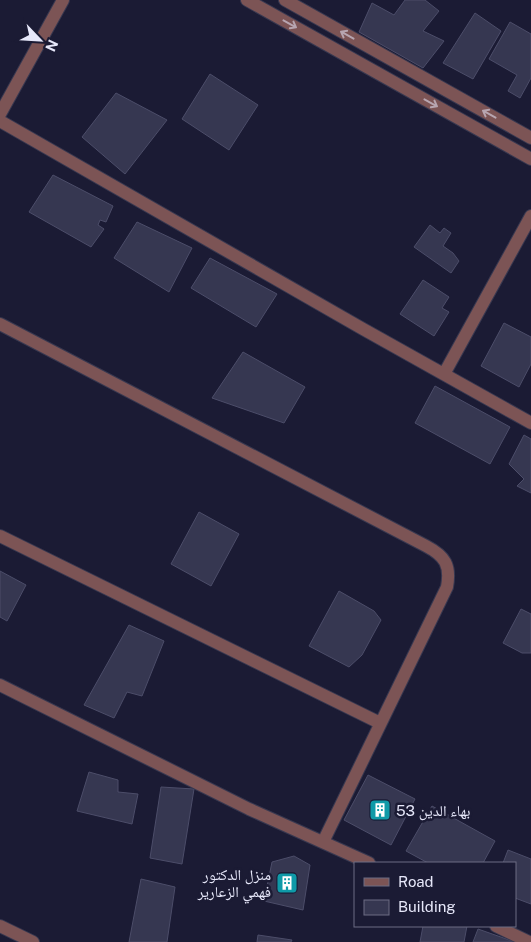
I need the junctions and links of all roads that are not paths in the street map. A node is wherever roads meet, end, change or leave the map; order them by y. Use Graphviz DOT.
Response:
graph roads {
  1 [pos="63,0"];
  2 [pos="247,0"];
  3 [pos="286,0"];
  4 [pos="0,114"];
  5 [pos="0,121"];
  6 [pos="530,136"];
  7 [pos="531,159"];
  8 [pos="531,216"];
  9 [pos="0,324"];
  10 [pos="444,374"];
  11 [pos="531,423"];
  12 [pos="0,536"];
  13 [pos="0,685"];
  14 [pos="380,723"];
  15 [pos="323,842"];
  16 [pos="367,862"];
  17 [pos="0,926"];
  18 [pos="498,927"];
  19 [pos="33,942"];
  20 [pos="529,942"];
  1 -- 4 [label="street"];
  2 -- 7 [label="street, one-way"];
  6 -- 3 [label="street, one-way"];
  5 -- 10 [label="street"];
  8 -- 10 [label="street"];
  9 -- 14 [label="street"];
  10 -- 11 [label="street"];
  12 -- 14 [label="street"];
  13 -- 15 [label="street"];
  14 -- 15 [label="street"];
  15 -- 16 [label="street"];
  17 -- 19 [label="street"];
  18 -- 20 [label="street"];
}
